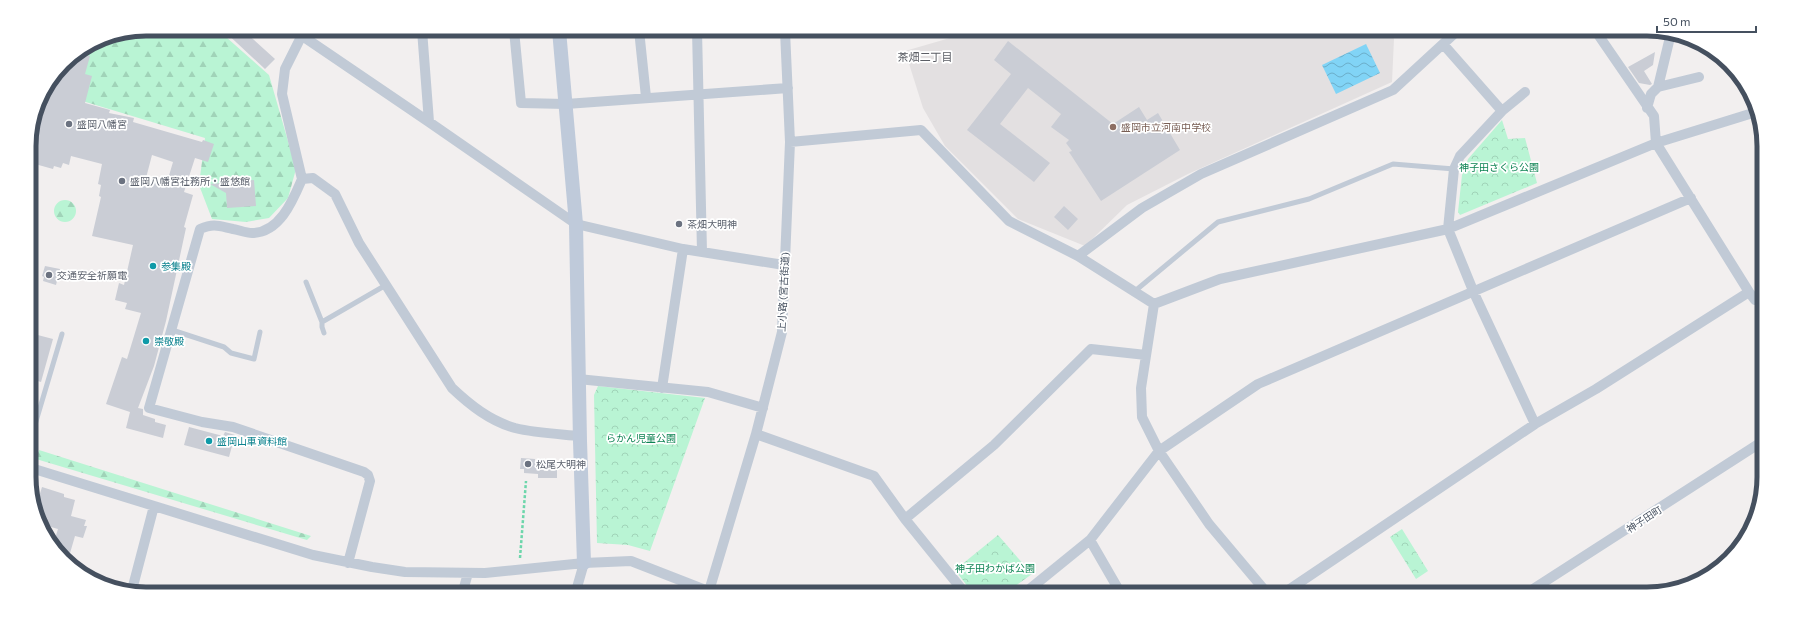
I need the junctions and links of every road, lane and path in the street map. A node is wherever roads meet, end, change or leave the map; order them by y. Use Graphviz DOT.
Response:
graph roads {
  1 [pos="301,36"];
  2 [pos="309,36"];
  3 [pos="422,36"];
  4 [pos="515,36"];
  5 [pos="560,36"];
  6 [pos="640,36"];
  7 [pos="697,36"];
  8 [pos="785,36"];
  9 [pos="1452,36"];
  10 [pos="1599,36"];
  11 [pos="1670,39"];
  12 [pos="1443,44"];
  13 [pos="1699,77"];
  14 [pos="1658,87"];
  15 [pos="788,88"];
  16 [pos="1525,92"];
  17 [pos="698,94"];
  18 [pos="646,98"];
  19 [pos="566,104"];
  20 [pos="1647,108"];
  21 [pos="1502,111"];
  22 [pos="1752,113"];
  23 [pos="429,122"];
  24 [pos="790,142"];
  25 [pos="1656,143"];
  26 [pos="1454,169"];
  27 [pos="302,179"];
  28 [pos="1691,198"];
  29 [pos="576,224"];
  30 [pos="1448,229"];
  31 [pos="683,249"];
  32 [pos="702,252"];
  33 [pos="1078,256"];
  34 [pos="784,265"];
  35 [pos="306,282"];
  36 [pos="386,285"];
  37 [pos="1135,291"];
  38 [pos="1474,292"];
  39 [pos="1755,296"];
  40 [pos="1154,304"];
  41 [pos="322,322"];
  42 [pos="172,330"];
  43 [pos="260,332"];
  44 [pos="324,332"];
  45 [pos="62,334"];
  46 [pos="1146,355"];
  47 [pos="578,379"];
  48 [pos="662,388"];
  49 [pos="763,408"];
  50 [pos="36,421"];
  51 [pos="1535,424"];
  52 [pos="756,434"];
  53 [pos="579,436"];
  54 [pos="1757,445"];
  55 [pos="1159,450"];
  56 [pos="36,470"];
  57 [pos="526,481"];
  58 [pos="154,506"];
  59 [pos="905,519"];
  60 [pos="1090,540"];
  61 [pos="520,558"];
  62 [pos="348,563"];
  63 [pos="584,563"];
  64 [pos="468,573"];
  65 [pos="133,586"];
  66 [pos="464,587"];
  67 [pos="577,587"];
  68 [pos="699,587"];
  69 [pos="710,587"];
  70 [pos="960,587"];
  71 [pos="1032,587"];
  72 [pos="1117,587"];
  73 [pos="1262,587"];
  74 [pos="1293,587"];
  75 [pos="1536,587"];
  1 -- 27 [label="street"];
  2 -- 23 [label="street"];
  3 -- 23 [label="street"];
  4 -- 19 [label="street"];
  5 -- 19 [label="street"];
  6 -- 18 [label="street"];
  7 -- 17 [label="street"];
  8 -- 15 [label="street, 上小路 (宮古街道)"];
  9 -- 12 [label="street"];
  10 -- 20 [label="street"];
  11 -- 14 [label="street"];
  12 -- 21 [label="street"];
  12 -- 33 [label="street"];
  13 -- 14 [label="street"];
  14 -- 20 [label="street"];
  15 -- 17 [label="street"];
  15 -- 24 [label="street, 上小路 (宮古街道)"];
  16 -- 21 [label="street"];
  17 -- 18 [label="street"];
  17 -- 32 [label="street"];
  18 -- 19 [label="street"];
  19 -- 29 [label="street"];
  20 -- 25 [label="street"];
  21 -- 26 [label="street"];
  22 -- 25 [label="street"];
  23 -- 29 [label="street"];
  24 -- 33 [label="street"];
  24 -- 34 [label="street, 上小路 (宮古街道)"];
  25 -- 28 [label="street"];
  25 -- 30 [label="street"];
  26 -- 30 [label="street"];
  26 -- 37 [label="lane"];
  27 -- 36 [label="street"];
  27 -- 42 [label="street"];
  28 -- 38 [label="street"];
  28 -- 39 [label="street"];
  29 -- 31 [label="street"];
  29 -- 47 [label="street"];
  30 -- 38 [label="street"];
  30 -- 40 [label="street"];
  31 -- 32 [label="street"];
  31 -- 48 [label="street"];
  32 -- 34 [label="street"];
  33 -- 37 [label="street"];
  34 -- 49 [label="street, 上小路 (宮古街道)"];
  35 -- 41 [label="lane"];
  36 -- 41 [label="lane"];
  36 -- 53 [label="street"];
  37 -- 40 [label="street"];
  38 -- 51 [label="street"];
  38 -- 55 [label="street"];
  39 -- 51 [label="street"];
  40 -- 46 [label="street"];
  41 -- 44 [label="lane"];
  42 -- 43 [label="lane"];
  42 -- 62 [label="street"];
  45 -- 50 [label="lane"];
  46 -- 55 [label="street"];
  46 -- 59 [label="street"];
  47 -- 48 [label="street"];
  47 -- 53 [label="street"];
  48 -- 49 [label="street"];
  49 -- 52 [label="street, 上小路 (宮古街道)"];
  51 -- 74 [label="street"];
  52 -- 59 [label="street"];
  52 -- 69 [label="street, 上小路 (宮古街道)"];
  53 -- 63 [label="street"];
  54 -- 75 [label="street, 神子田町"];
  55 -- 60 [label="street"];
  55 -- 73 [label="street"];
  56 -- 58 [label="street"];
  57 -- 61 [label="path"];
  58 -- 62 [label="street"];
  58 -- 65 [label="street"];
  59 -- 70 [label="street"];
  60 -- 71 [label="street"];
  60 -- 72 [label="street"];
  62 -- 64 [label="street"];
  63 -- 64 [label="street"];
  63 -- 67 [label="street"];
  63 -- 68 [label="street"];
  64 -- 66 [label="street"];
}
